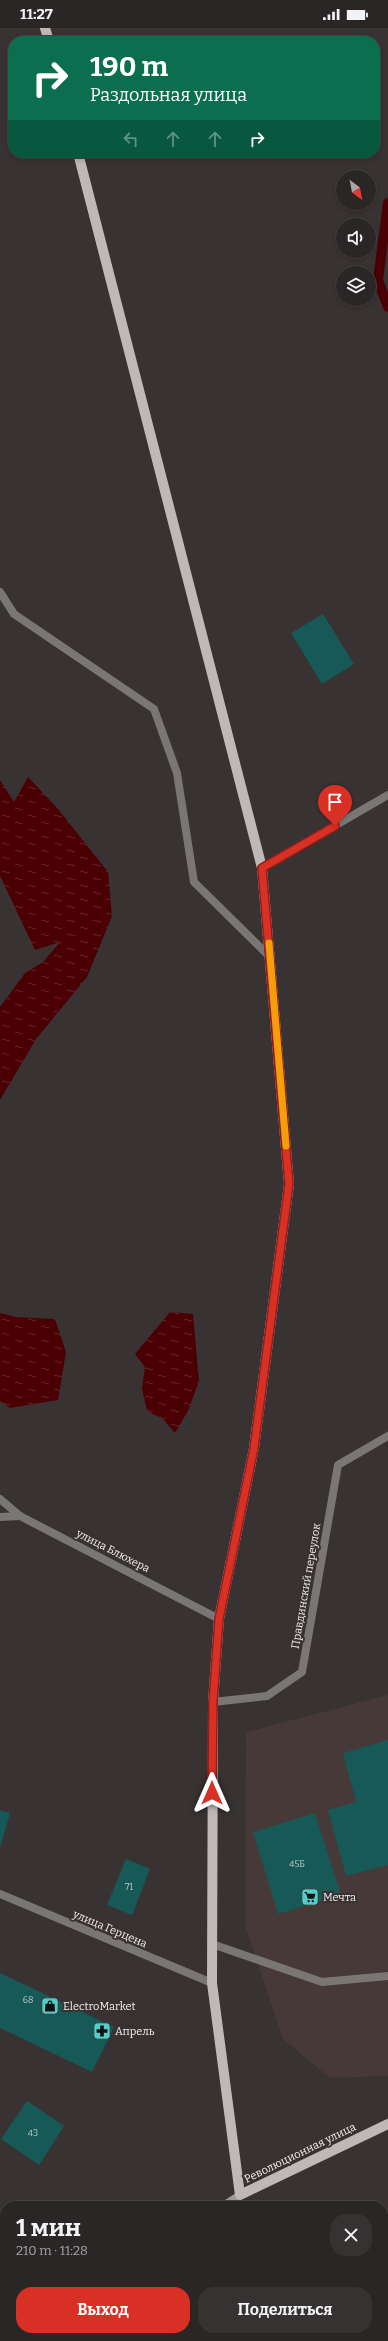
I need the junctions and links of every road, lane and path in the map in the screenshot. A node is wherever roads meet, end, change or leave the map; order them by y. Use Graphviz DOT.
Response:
graph roads {
  1 [pos="79,158"];
  2 [pos="0,592"];
  3 [pos="388,795"];
  4 [pos="262,868"];
  5 [pos="270,957"];
  6 [pos="388,1436"];
  7 [pos="0,1499"];
  8 [pos="20,1516"];
  9 [pos="0,1517"];
  10 [pos="219,1619"];
  11 [pos="213,1702"];
  12 [pos="0,1894"];
  13 [pos="212,1944"];
  14 [pos="388,1976"];
  15 [pos="212,1983"];
  16 [pos="388,2124"];
  17 [pos="240,2195"];
  18 [pos="231,2201"];
  1 -- 4 [label="main road"];
  2 -- 5 [label="street"];
  3 -- 4 [label="street"];
  4 -- 5 [label="main road"];
  5 -- 10 [label="main road"];
  6 -- 11 [label="street, Правдинский переулок"];
  7 -- 8 [label="street, улица Блюхера"];
  8 -- 9 [label="street"];
  8 -- 10 [label="street, улица Блюхера"];
  10 -- 11 [label="main road"];
  11 -- 13 [label="main road"];
  12 -- 15 [label="street, улица Герцена"];
  13 -- 14 [label="street"];
  13 -- 15 [label="main road"];
  15 -- 17 [label="main road"];
  16 -- 17 [label="main road, Революционная улица"];
  17 -- 18 [label="main road, Революционная улица"];
}
